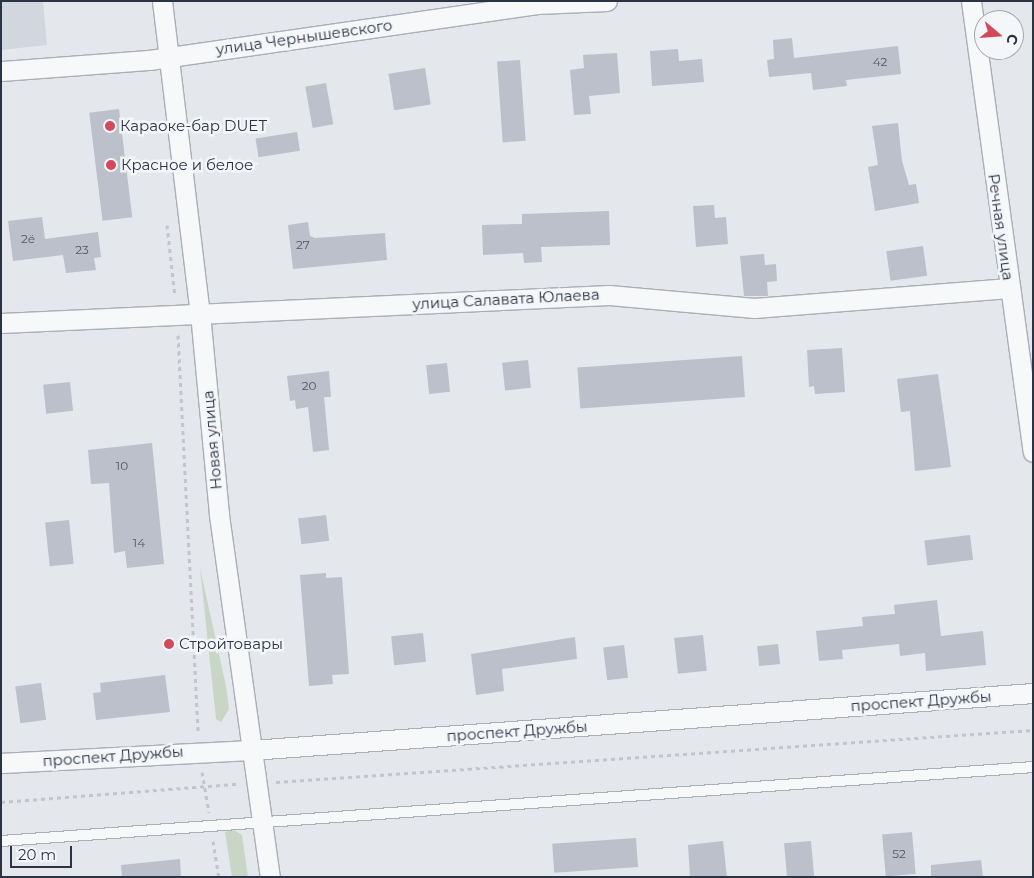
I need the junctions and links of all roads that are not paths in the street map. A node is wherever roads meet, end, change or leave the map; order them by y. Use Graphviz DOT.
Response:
graph roads {
  1 [pos="162,1"];
  2 [pos="607,1"];
  3 [pos="971,1"];
  4 [pos="168,56"];
  5 [pos="1,71"];
  6 [pos="1009,288"];
  7 [pos="200,313"];
  8 [pos="1,323"];
  9 [pos="1033,452"];
  10 [pos="1033,693"];
  11 [pos="251,750"];
  12 [pos="1,763"];
  13 [pos="1033,767"];
  14 [pos="262,822"];
  15 [pos="1,841"];
  16 [pos="270,877"];
  1 -- 4 [label="street, Новая улица"];
  2 -- 4 [label="street, улица Чернышевского"];
  3 -- 6 [label="street, Речная улица"];
  4 -- 5 [label="street, улица Чернышевского"];
  4 -- 7 [label="street, Новая улица"];
  6 -- 7 [label="street, улица Салавата Юлаева"];
  6 -- 9 [label="street, Речная улица"];
  7 -- 8 [label="street, улица Салавата Юлаева"];
  7 -- 11 [label="street, Новая улица"];
  10 -- 11 [label="street, проспект Дружбы"];
  11 -- 12 [label="street, проспект Дружбы"];
  11 -- 14 [label="street, Новая улица"];
  13 -- 14 [label="lane"];
  14 -- 15 [label="lane"];
  14 -- 16 [label="street, Новая улица"];
}
